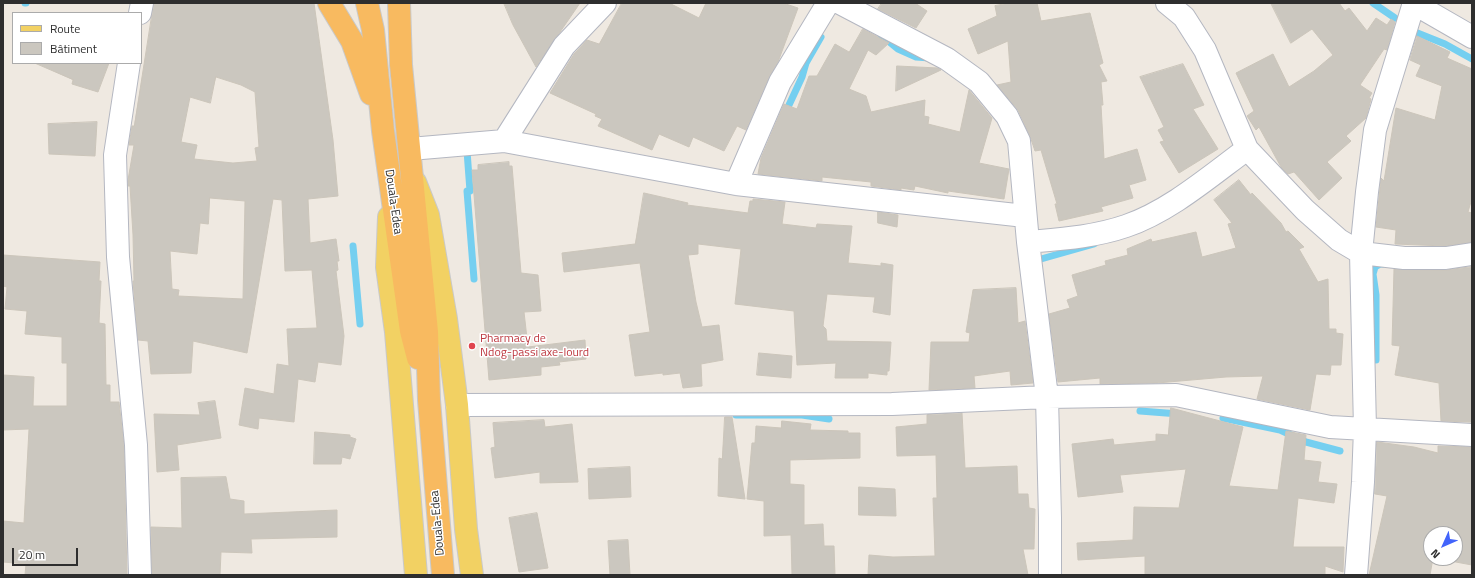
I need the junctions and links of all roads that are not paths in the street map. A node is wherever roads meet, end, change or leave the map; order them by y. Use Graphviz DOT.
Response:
graph roads {
  1 [pos="329,3"];
  2 [pos="367,3"];
  3 [pos="398,3"];
  4 [pos="605,3"];
  5 [pos="828,3"];
  6 [pos="840,3"];
  7 [pos="1167,3"];
  8 [pos="1413,3"];
  9 [pos="1472,37"];
  10 [pos="130,64"];
  11 [pos="383,131"];
  12 [pos="504,141"];
  13 [pos="1247,149"];
  14 [pos="410,150"];
  15 [pos="413,178"];
  16 [pos="736,184"];
  17 [pos="392,198"];
  18 [pos="1025,216"];
  19 [pos="1028,242"];
  20 [pos="1361,253"];
  21 [pos="1472,254"];
  22 [pos="1047,397"];
  23 [pos="428,400"];
  24 [pos="457,406"];
  25 [pos="1365,429"];
  26 [pos="1472,435"];
  27 [pos="140,575"];
  28 [pos="416,575"];
  29 [pos="443,575"];
  30 [pos="472,575"];
  31 [pos="1050,575"];
  32 [pos="1356,575"];
  1 -- 11 [label="highway"];
  2 -- 11 [label="highway, Douala-Edea"];
  3 -- 14 [label="highway, Douala-Edea"];
  4 -- 12 [label="street"];
  5 -- 16 [label="street"];
  6 -- 18 [label="street"];
  7 -- 13 [label="street"];
  8 -- 9 [label="street"];
  8 -- 20 [label="street"];
  10 -- 27 [label="street"];
  11 -- 17 [label="highway, Douala-Edea"];
  12 -- 14 [label="street"];
  12 -- 16 [label="street"];
  13 -- 19 [label="street"];
  13 -- 20 [label="street"];
  14 -- 15 [label="highway, Douala-Edea"];
  15 -- 23 [label="highway, Douala-Edea"];
  15 -- 24 [label="main road"];
  16 -- 18 [label="street"];
  17 -- 23 [label="highway, Douala-Edea"];
  17 -- 28 [label="main road"];
  18 -- 19 [label="street"];
  19 -- 22 [label="street"];
  20 -- 21 [label="street"];
  20 -- 25 [label="street"];
  22 -- 24 [label="street"];
  22 -- 25 [label="street"];
  22 -- 31 [label="street"];
  23 -- 29 [label="highway, Douala-Edea"];
  24 -- 30 [label="main road"];
  25 -- 26 [label="street"];
  25 -- 32 [label="street"];
}
